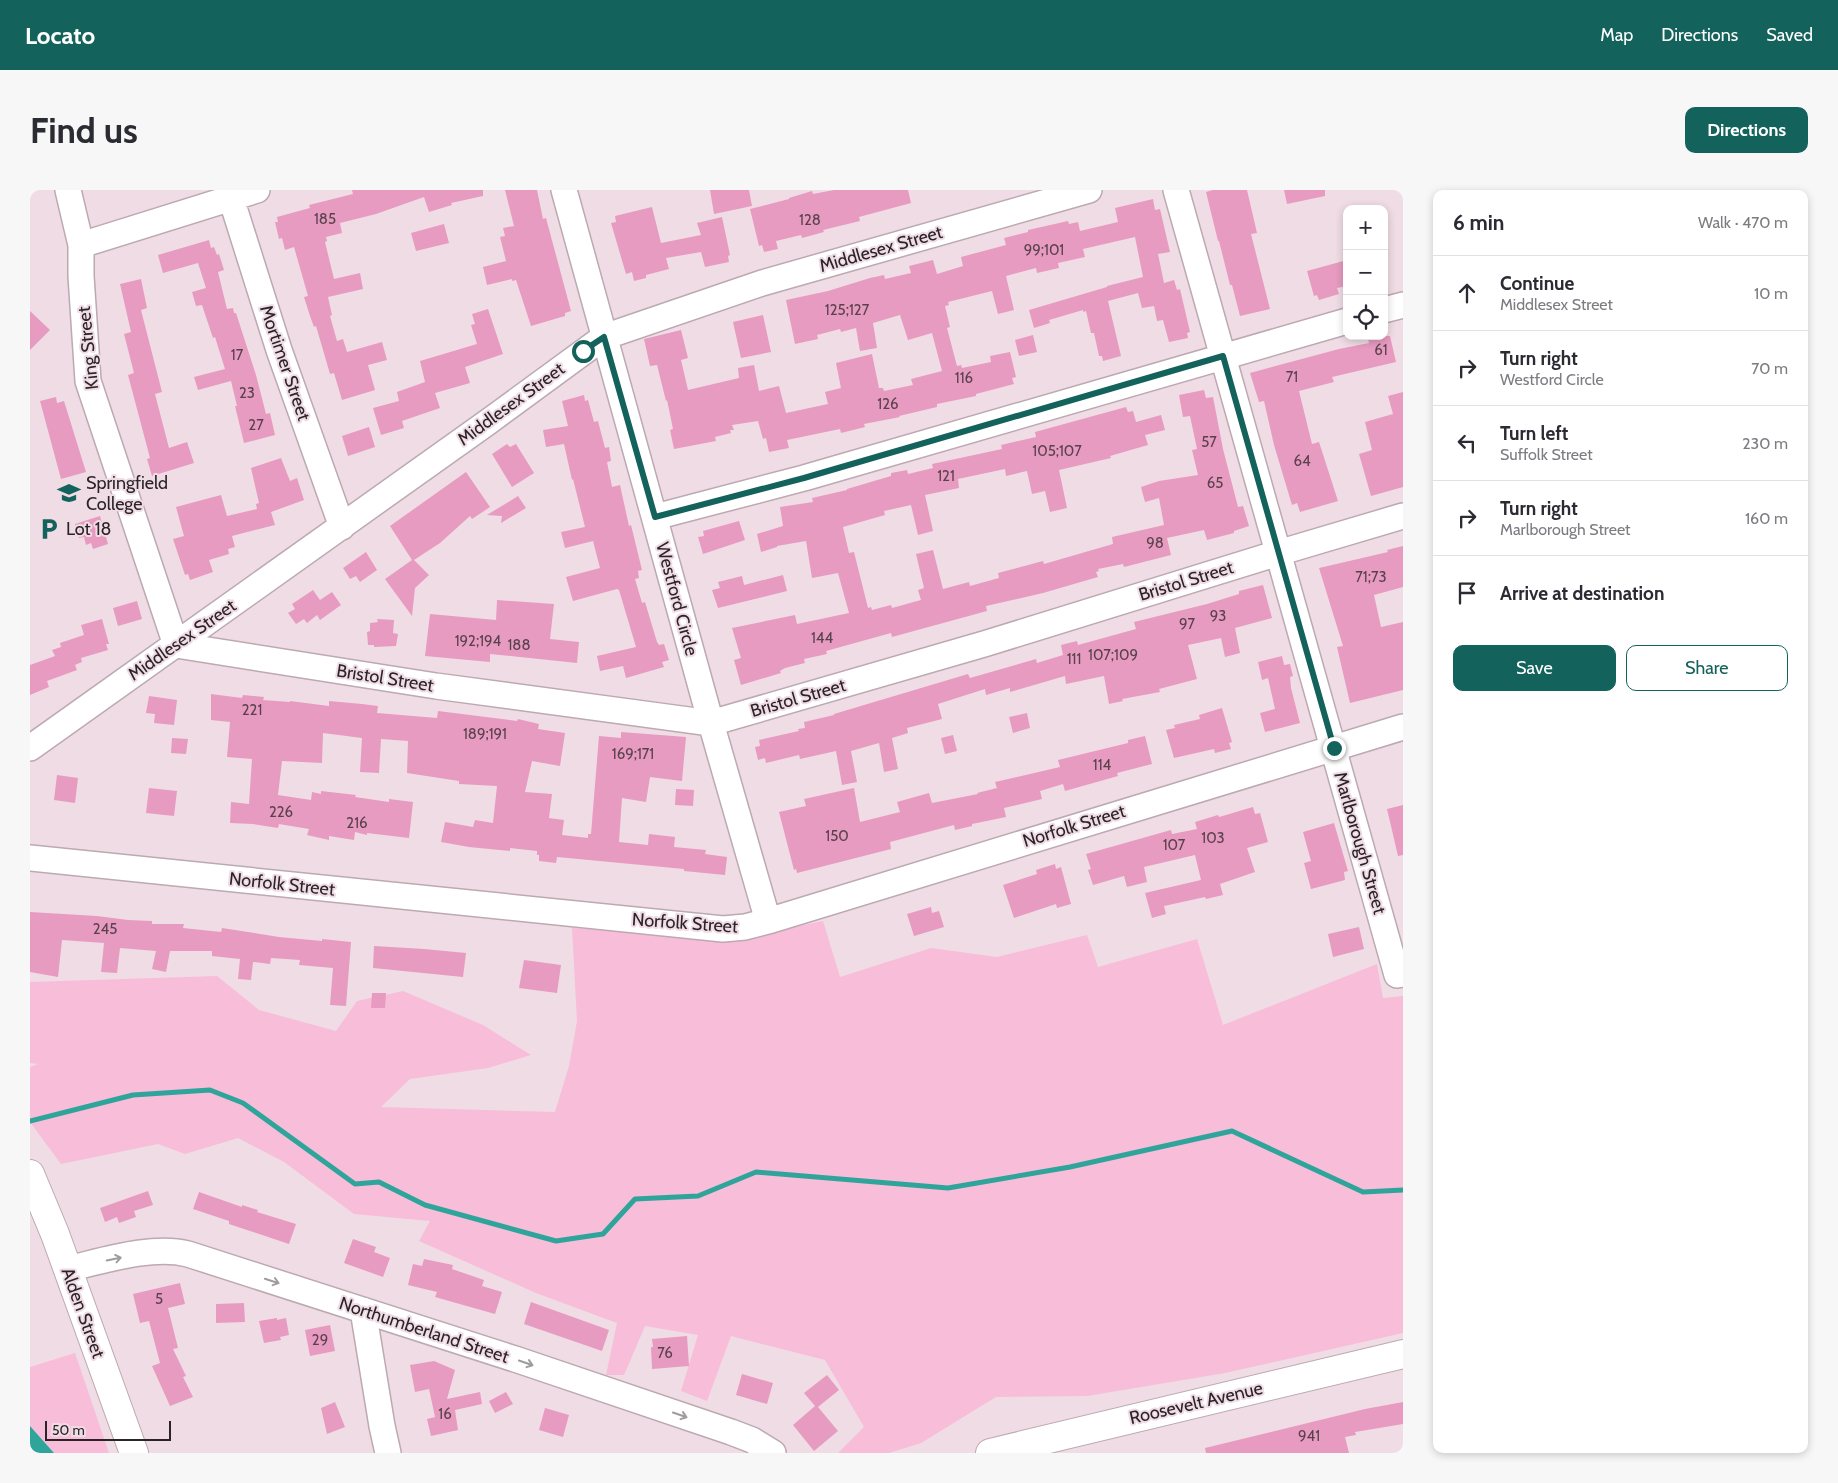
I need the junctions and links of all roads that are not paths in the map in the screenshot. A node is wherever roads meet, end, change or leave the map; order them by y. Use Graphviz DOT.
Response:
graph roads {
  1 [pos="68,190"];
  2 [pos="257,190"];
  3 [pos="564,190"];
  4 [pos="1089,190"];
  5 [pos="1176,190"];
  6 [pos="231,198"];
  7 [pos="81,245"];
  8 [pos="1403,305"];
  9 [pos="1388,309"];
  10 [pos="1343,322"];
  11 [pos="604,337"];
  12 [pos="1223,356"];
  13 [pos="1403,516"];
  14 [pos="655,517"];
  15 [pos="342,527"];
  16 [pos="1278,552"];
  17 [pos="176,645"];
  18 [pos="711,723"];
  19 [pos="1403,727"];
  20 [pos="30,748"];
  21 [pos="1334,748"];
  22 [pos="30,858"];
  23 [pos="768,921"];
  24 [pos="1400,975"];
  25 [pos="30,1174"];
  26 [pos="67,1269"];
  27 [pos="363,1310"];
  28 [pos="1403,1354"];
  29 [pos="134,1453"];
  30 [pos="388,1453"];
  31 [pos="773,1453"];
  32 [pos="990,1453"];
  1 -- 7 [label="street, King Street"];
  2 -- 6 [label="street"];
  3 -- 11 [label="street, Westford Circle"];
  4 -- 11 [label="street, Middlesex Street"];
  5 -- 12 [label="street, Marlborough Street"];
  6 -- 7 [label="street"];
  6 -- 15 [label="street, Mortimer Street"];
  7 -- 17 [label="street, King Street"];
  8 -- 9 [label="street"];
  10 -- 12 [label="street"];
  11 -- 14 [label="street, Westford Circle"];
  11 -- 15 [label="street, Middlesex Street"];
  12 -- 14 [label="street"];
  12 -- 16 [label="street, Marlborough Street"];
  13 -- 16 [label="street, Bristol Street"];
  14 -- 18 [label="street, Westford Circle"];
  15 -- 17 [label="street, Middlesex Street"];
  16 -- 18 [label="street, Bristol Street"];
  16 -- 21 [label="street, Marlborough Street"];
  17 -- 18 [label="street, Bristol Street"];
  17 -- 20 [label="street, Middlesex Street"];
  18 -- 23 [label="street, Westford Circle"];
  19 -- 21 [label="street, Norfolk Street"];
  21 -- 23 [label="street, Norfolk Street"];
  21 -- 24 [label="street, Marlborough Street"];
  22 -- 23 [label="street, Norfolk Street"];
  25 -- 26 [label="main road, Alden Street"];
  26 -- 27 [label="street, Northumberland Street, one-way"];
  26 -- 29 [label="main road, Alden Street"];
  27 -- 30 [label="street"];
  27 -- 31 [label="street, Northumberland Street, one-way"];
  28 -- 32 [label="main road, Roosevelt Avenue"];
}
